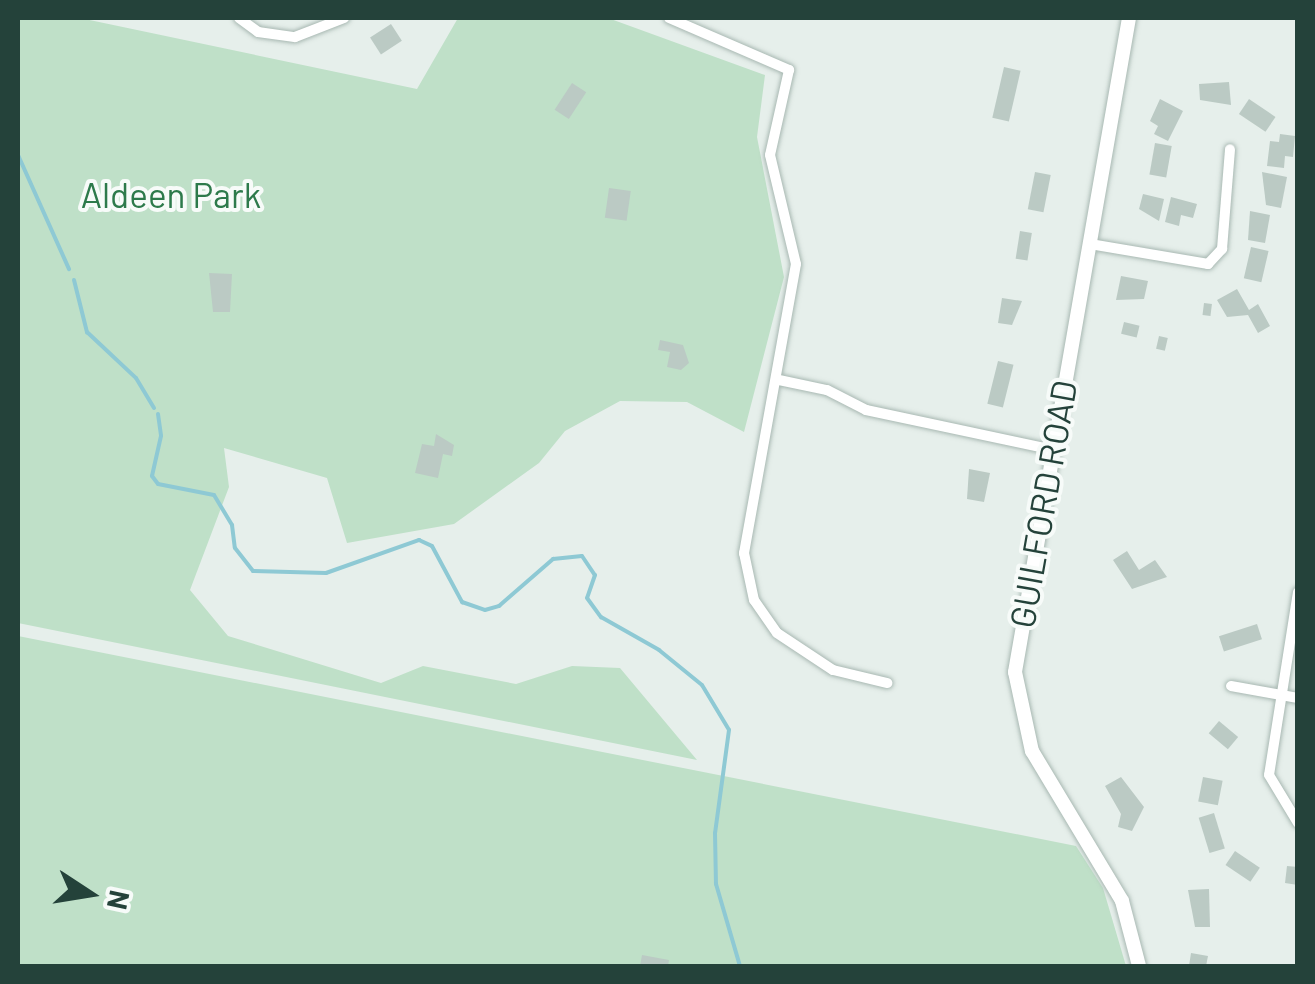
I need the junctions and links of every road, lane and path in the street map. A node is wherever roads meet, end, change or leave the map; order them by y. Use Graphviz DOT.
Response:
graph roads {
  1 [pos="239,18"];
  2 [pos="344,18"];
  3 [pos="668,18"];
  4 [pos="1130,18"];
  5 [pos="1230,149"];
  6 [pos="1090,244"];
  7 [pos="779,380"];
  8 [pos="1050,449"];
  9 [pos="1298,592"];
  10 [pos="887,683"];
  11 [pos="1231,686"];
  12 [pos="1278,695"];
  13 [pos="1298,698"];
  14 [pos="1298,823"];
  15 [pos="1139,966"];
  1 -- 2 [label="street"];
  3 -- 7 [label="street"];
  4 -- 6 [label="street, GUILFORD ROAD"];
  5 -- 6 [label="street"];
  6 -- 8 [label="street, GUILFORD ROAD"];
  7 -- 8 [label="street"];
  7 -- 10 [label="street"];
  8 -- 15 [label="street, GUILFORD ROAD"];
  9 -- 12 [label="street"];
  11 -- 12 [label="street"];
  12 -- 13 [label="street"];
  12 -- 14 [label="street"];
}
